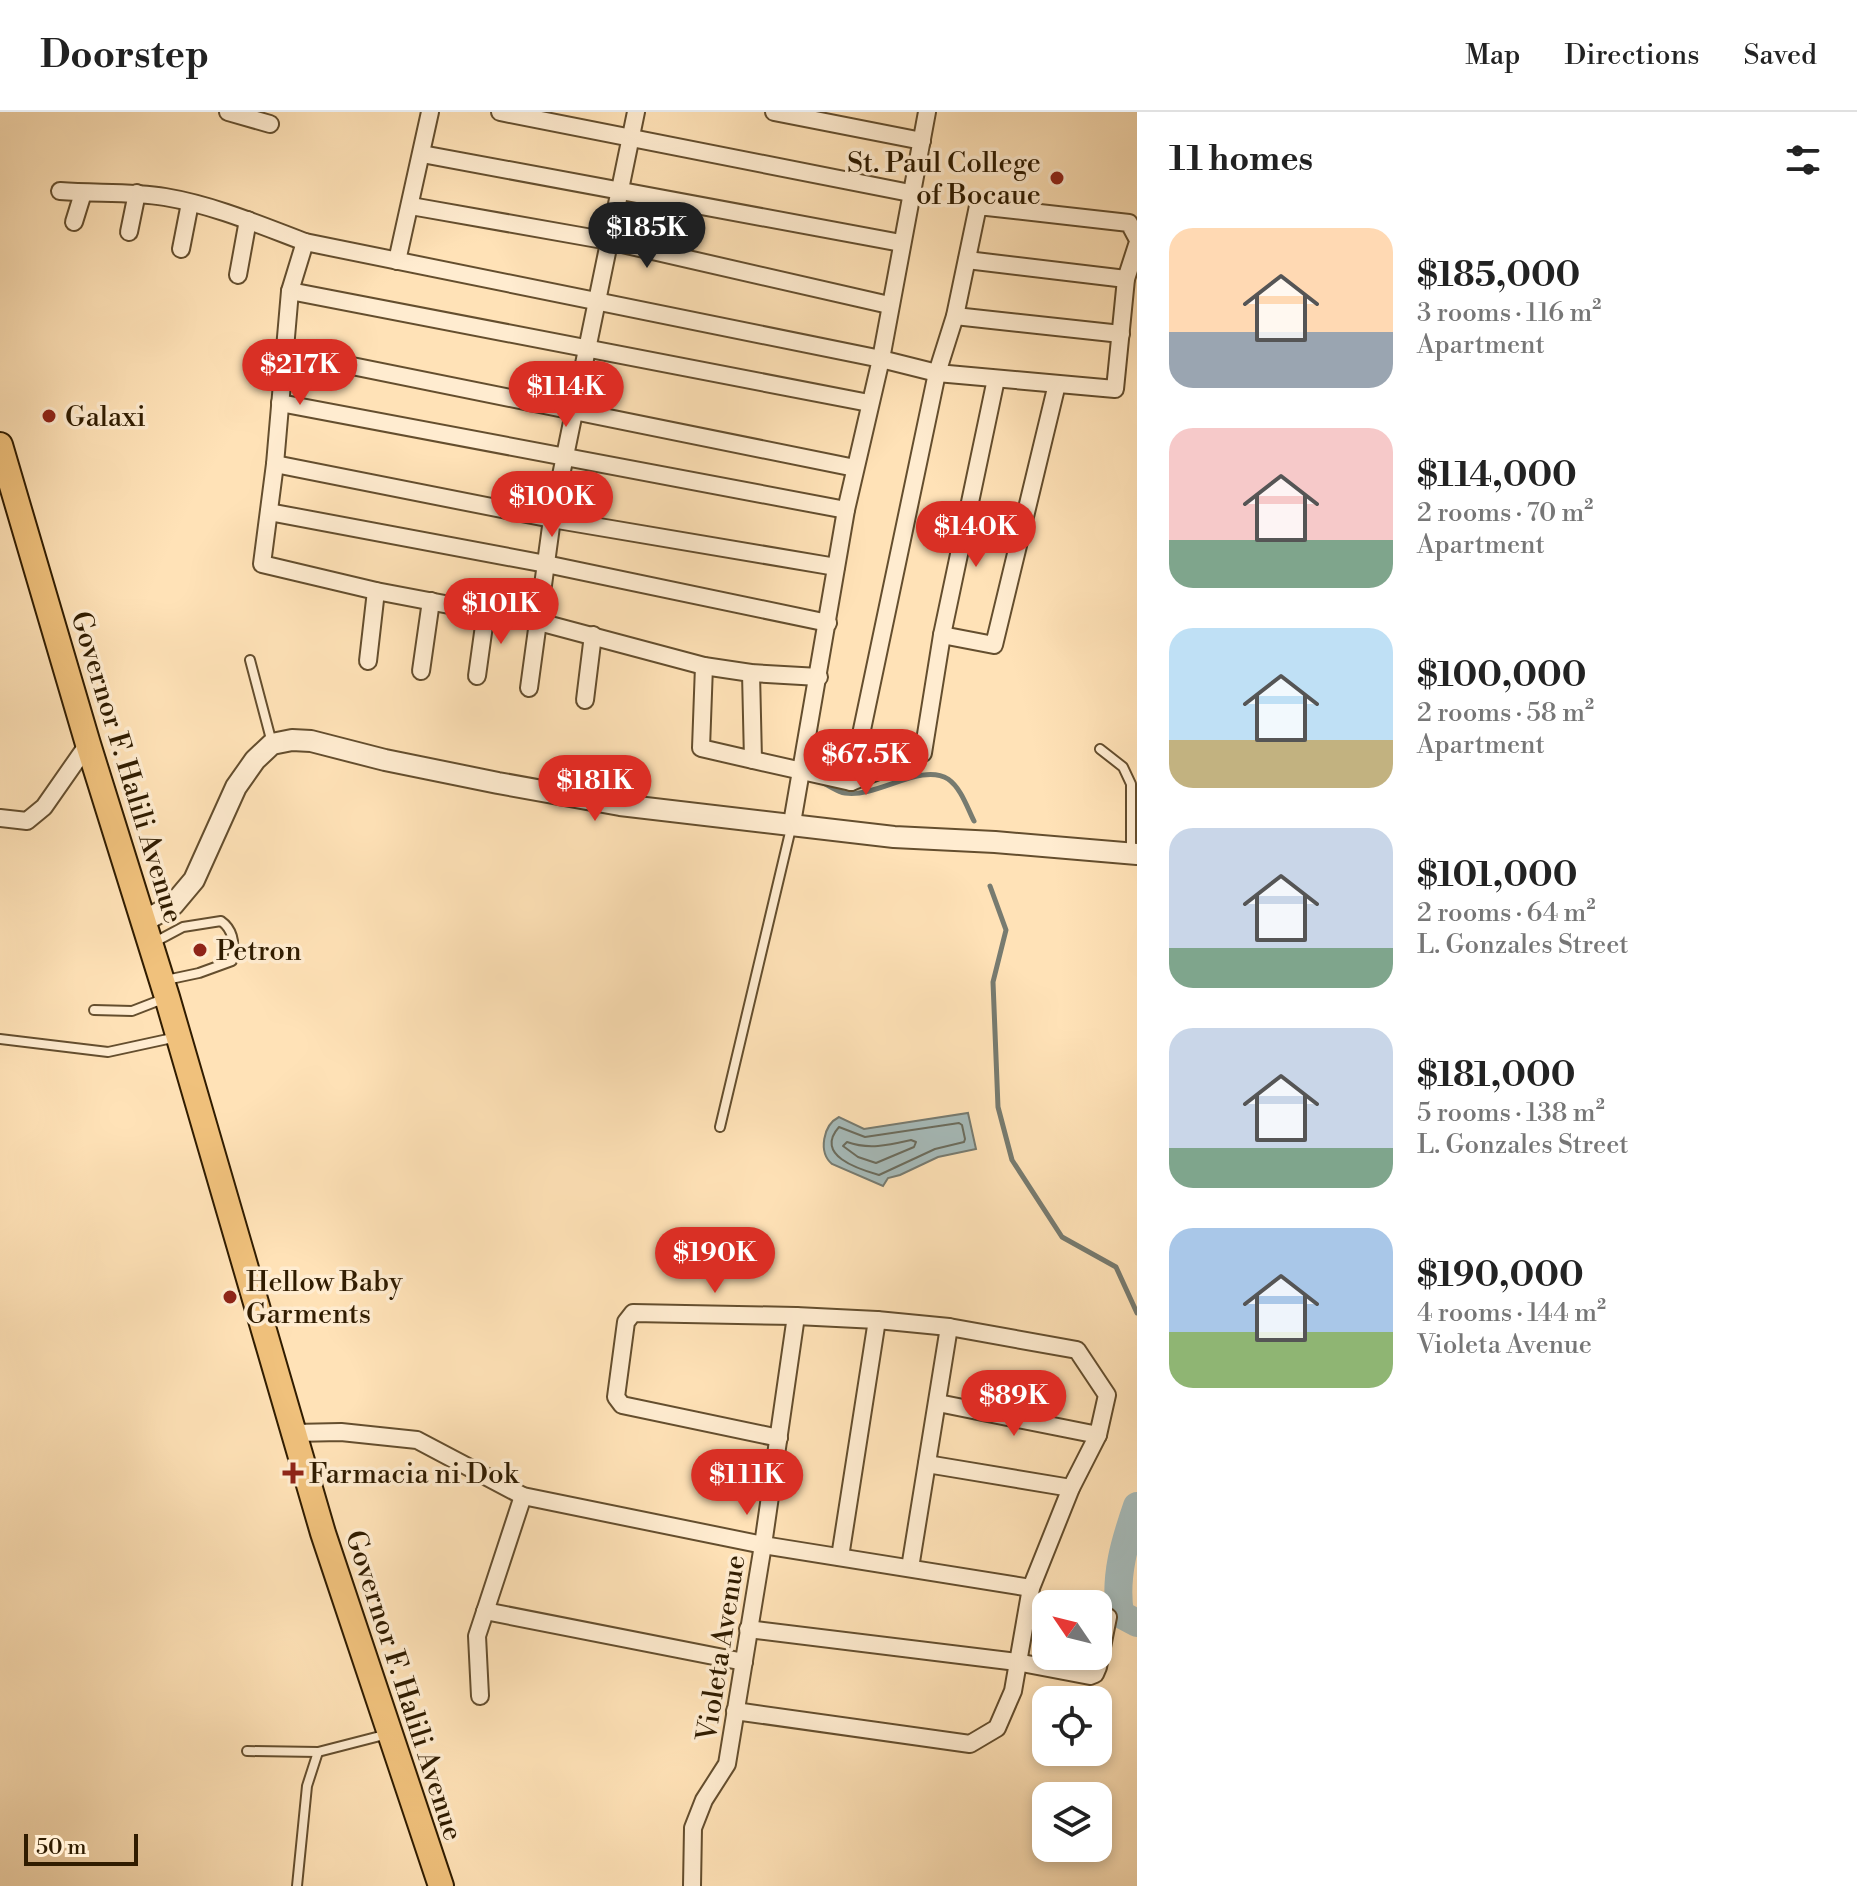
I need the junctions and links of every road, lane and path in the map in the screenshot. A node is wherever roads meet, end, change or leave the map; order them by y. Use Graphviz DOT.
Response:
graph roads {
  1 [pos="228,112"];
  2 [pos="430,112"];
  3 [pos="500,112"];
  4 [pos="636,112"];
  5 [pos="774,112"];
  6 [pos="927,112"];
  7 [pos="270,124"];
  8 [pos="631,138"];
  9 [pos="922,141"];
  10 [pos="422,154"];
  11 [pos="60,191"];
  12 [pos="621,192"];
  13 [pos="83,193"];
  14 [pos="137,193"];
  15 [pos="910,193"];
  16 [pos="190,203"];
  17 [pos="411,206"];
  18 [pos="248,220"];
  19 [pos="74,222"];
  20 [pos="129,232"];
  21 [pos="1137,238"];
  22 [pos="609,241"];
  23 [pos="305,242"];
  24 [pos="901,243"];
  25 [pos="1137,245"];
  26 [pos="181,249"];
  27 [pos="967,260"];
  28 [pos="397,261"];
  29 [pos="238,275"];
  30 [pos="1126,279"];
  31 [pos="290,291"];
  32 [pos="598,301"];
  33 [pos="1130,302"];
  34 [pos="889,305"];
  35 [pos="955,316"];
  36 [pos="1121,334"];
  37 [pos="588,348"];
  38 [pos="283,352"];
  39 [pos="881,359"];
  40 [pos="937,373"];
  41 [pos="996,379"];
  42 [pos="1057,384"];
  43 [pos="280,403"];
  44 [pos="869,403"];
  45 [pos="575,410"];
  46 [pos="0,445"];
  47 [pos="564,457"];
  48 [pos="275,464"];
  49 [pos="855,468"];
  50 [pos="846,510"];
  51 [pos="269,512"];
  52 [pos="552,519"];
  53 [pos="546,564"];
  54 [pos="836,567"];
  55 [pos="376,591"];
  56 [pos="431,601"];
  57 [pos="486,611"];
  58 [pos="539,622"];
  59 [pos="828,623"];
  60 [pos="593,635"];
  61 [pos="942,635"];
  62 [pos="250,660"];
  63 [pos="368,661"];
  64 [pos="704,666"];
  65 [pos="421,671"];
  66 [pos="751,673"];
  67 [pos="477,676"];
  68 [pos="819,677"];
  69 [pos="529,688"];
  70 [pos="585,700"];
  71 [pos="88,744"];
  72 [pos="272,744"];
  73 [pos="1100,749"];
  74 [pos="753,760"];
  75 [pos="802,771"];
  76 [pos="851,782"];
  77 [pos="0,818"];
  78 [pos="792,823"];
  79 [pos="1134,853"];
  80 [pos="144,921"];
  81 [pos="151,944"];
  82 [pos="164,989"];
  83 [pos="94,1010"];
  84 [pos="178,1037"];
  85 [pos="0,1039"];
  86 [pos="720,1127"];
  87 [pos="796,1316"];
  88 [pos="877,1320"];
  89 [pos="949,1327"];
  90 [pos="938,1403"];
  91 [pos="293,1433"];
  92 [pos="1098,1435"];
  93 [pos="779,1438"];
  94 [pos="927,1464"];
  95 [pos="1071,1488"];
  96 [pos="523,1496"];
  97 [pos="763,1545"];
  98 [pos="840,1557"];
  99 [pos="910,1568"];
  100 [pos="1031,1588"];
  101 [pos="485,1611"];
  102 [pos="748,1629"];
  103 [pos="744,1662"];
  104 [pos="1017,1662"];
  105 [pos="1032,1665"];
  106 [pos="1059,1670"];
  107 [pos="1096,1670"];
  108 [pos="480,1696"];
  109 [pos="735,1711"];
  110 [pos="389,1734"];
  111 [pos="247,1751"];
  112 [pos="318,1752"];
  113 [pos="297,1886"];
  114 [pos="441,1886"];
  115 [pos="692,1886"];
  1 -- 7 [label="street"];
  2 -- 10 [label="street"];
  3 -- 8 [label="street"];
  4 -- 8 [label="street"];
  5 -- 9 [label="street"];
  6 -- 9 [label="street"];
  8 -- 12 [label="street"];
  8 -- 15 [label="street"];
  9 -- 15 [label="street"];
  10 -- 12 [label="street"];
  10 -- 17 [label="street"];
  11 -- 13 [label="street"];
  12 -- 22 [label="street"];
  12 -- 24 [label="street"];
  13 -- 14 [label="street"];
  13 -- 19 [label="street"];
  14 -- 16 [label="street"];
  14 -- 20 [label="street"];
  15 -- 24 [label="street"];
  16 -- 18 [label="street"];
  16 -- 26 [label="street"];
  17 -- 22 [label="street"];
  17 -- 28 [label="street"];
  18 -- 23 [label="street"];
  18 -- 29 [label="street"];
  21 -- 27 [label="street"];
  22 -- 32 [label="street"];
  22 -- 34 [label="street"];
  23 -- 28 [label="street"];
  23 -- 31 [label="street"];
  24 -- 34 [label="street"];
  25 -- 30 [label="street"];
  27 -- 30 [label="street"];
  27 -- 35 [label="street"];
  28 -- 32 [label="street"];
  30 -- 33 [label="street"];
  31 -- 37 [label="street"];
  31 -- 38 [label="street"];
  32 -- 37 [label="street"];
  32 -- 39 [label="street"];
  33 -- 36 [label="street"];
  34 -- 39 [label="street"];
  35 -- 36 [label="street"];
  35 -- 40 [label="street"];
  36 -- 42 [label="street"];
  37 -- 44 [label="street"];
  37 -- 45 [label="street"];
  38 -- 43 [label="street"];
  38 -- 45 [label="street"];
  39 -- 40 [label="street"];
  39 -- 44 [label="street"];
  40 -- 41 [label="street"];
  40 -- 76 [label="street"];
  41 -- 42 [label="street"];
  41 -- 61 [label="street"];
  42 -- 61 [label="street"];
  43 -- 47 [label="street"];
  43 -- 48 [label="street"];
  44 -- 49 [label="street"];
  45 -- 47 [label="street"];
  45 -- 49 [label="street"];
  46 -- 71 [label="main road, Governor F. Halili Avenue"];
  47 -- 50 [label="street"];
  47 -- 52 [label="street"];
  48 -- 51 [label="street"];
  48 -- 52 [label="street"];
  49 -- 50 [label="street"];
  50 -- 54 [label="street"];
  51 -- 53 [label="street"];
  51 -- 55 [label="street"];
  52 -- 53 [label="street"];
  52 -- 54 [label="street"];
  53 -- 58 [label="street"];
  53 -- 59 [label="street"];
  54 -- 59 [label="street"];
  55 -- 56 [label="street"];
  55 -- 63 [label="street"];
  56 -- 57 [label="street"];
  56 -- 65 [label="street"];
  57 -- 58 [label="street"];
  57 -- 67 [label="street"];
  58 -- 60 [label="street"];
  58 -- 69 [label="street"];
  59 -- 68 [label="street"];
  60 -- 64 [label="street"];
  60 -- 70 [label="street"];
  61 -- 76 [label="street"];
  62 -- 72 [label="lane"];
  64 -- 66 [label="street"];
  64 -- 74 [label="street"];
  66 -- 68 [label="street"];
  66 -- 74 [label="street"];
  68 -- 75 [label="street"];
  71 -- 77 [label="street"];
  71 -- 80 [label="main road, Governor F. Halili Avenue"];
  72 -- 78 [label="street"];
  72 -- 80 [label="street"];
  73 -- 79 [label="lane"];
  74 -- 75 [label="street"];
  75 -- 76 [label="street"];
  75 -- 78 [label="street"];
  78 -- 79 [label="street"];
  78 -- 86 [label="lane"];
  80 -- 81 [label="main road, Governor F. Halili Avenue"];
  81 -- 82 [label="main road, Governor F. Halili Avenue"];
  81 -- 82 [label="lane"];
  82 -- 83 [label="lane"];
  82 -- 84 [label="main road, Governor F. Halili Avenue"];
  84 -- 85 [label="lane"];
  84 -- 91 [label="main road, Governor F. Halili Avenue"];
  87 -- 88 [label="street"];
  87 -- 93 [label="street, Violeta Avenue"];
  87 -- 93 [label="street"];
  88 -- 89 [label="street"];
  88 -- 98 [label="street"];
  89 -- 90 [label="street"];
  89 -- 92 [label="street"];
  90 -- 92 [label="street"];
  90 -- 94 [label="street"];
  91 -- 96 [label="street"];
  91 -- 110 [label="main road, Governor F. Halili Avenue"];
  92 -- 95 [label="street"];
  93 -- 97 [label="street, Violeta Avenue"];
  94 -- 95 [label="street"];
  94 -- 99 [label="street"];
  95 -- 100 [label="street"];
  96 -- 97 [label="street"];
  96 -- 101 [label="street"];
  97 -- 98 [label="street"];
  97 -- 102 [label="street, Violeta Avenue"];
  98 -- 99 [label="street"];
  99 -- 100 [label="street"];
  100 -- 104 [label="street"];
  101 -- 103 [label="street"];
  101 -- 108 [label="street"];
  102 -- 103 [label="street, Violeta Avenue"];
  102 -- 104 [label="street"];
  103 -- 109 [label="street, Violeta Avenue"];
  104 -- 105 [label="street"];
  104 -- 109 [label="street"];
  106 -- 107 [label="street"];
  109 -- 115 [label="street, Violeta Avenue"];
  110 -- 112 [label="lane"];
  110 -- 114 [label="main road, Governor F. Halili Avenue"];
  111 -- 112 [label="lane"];
  112 -- 113 [label="lane"];
}
